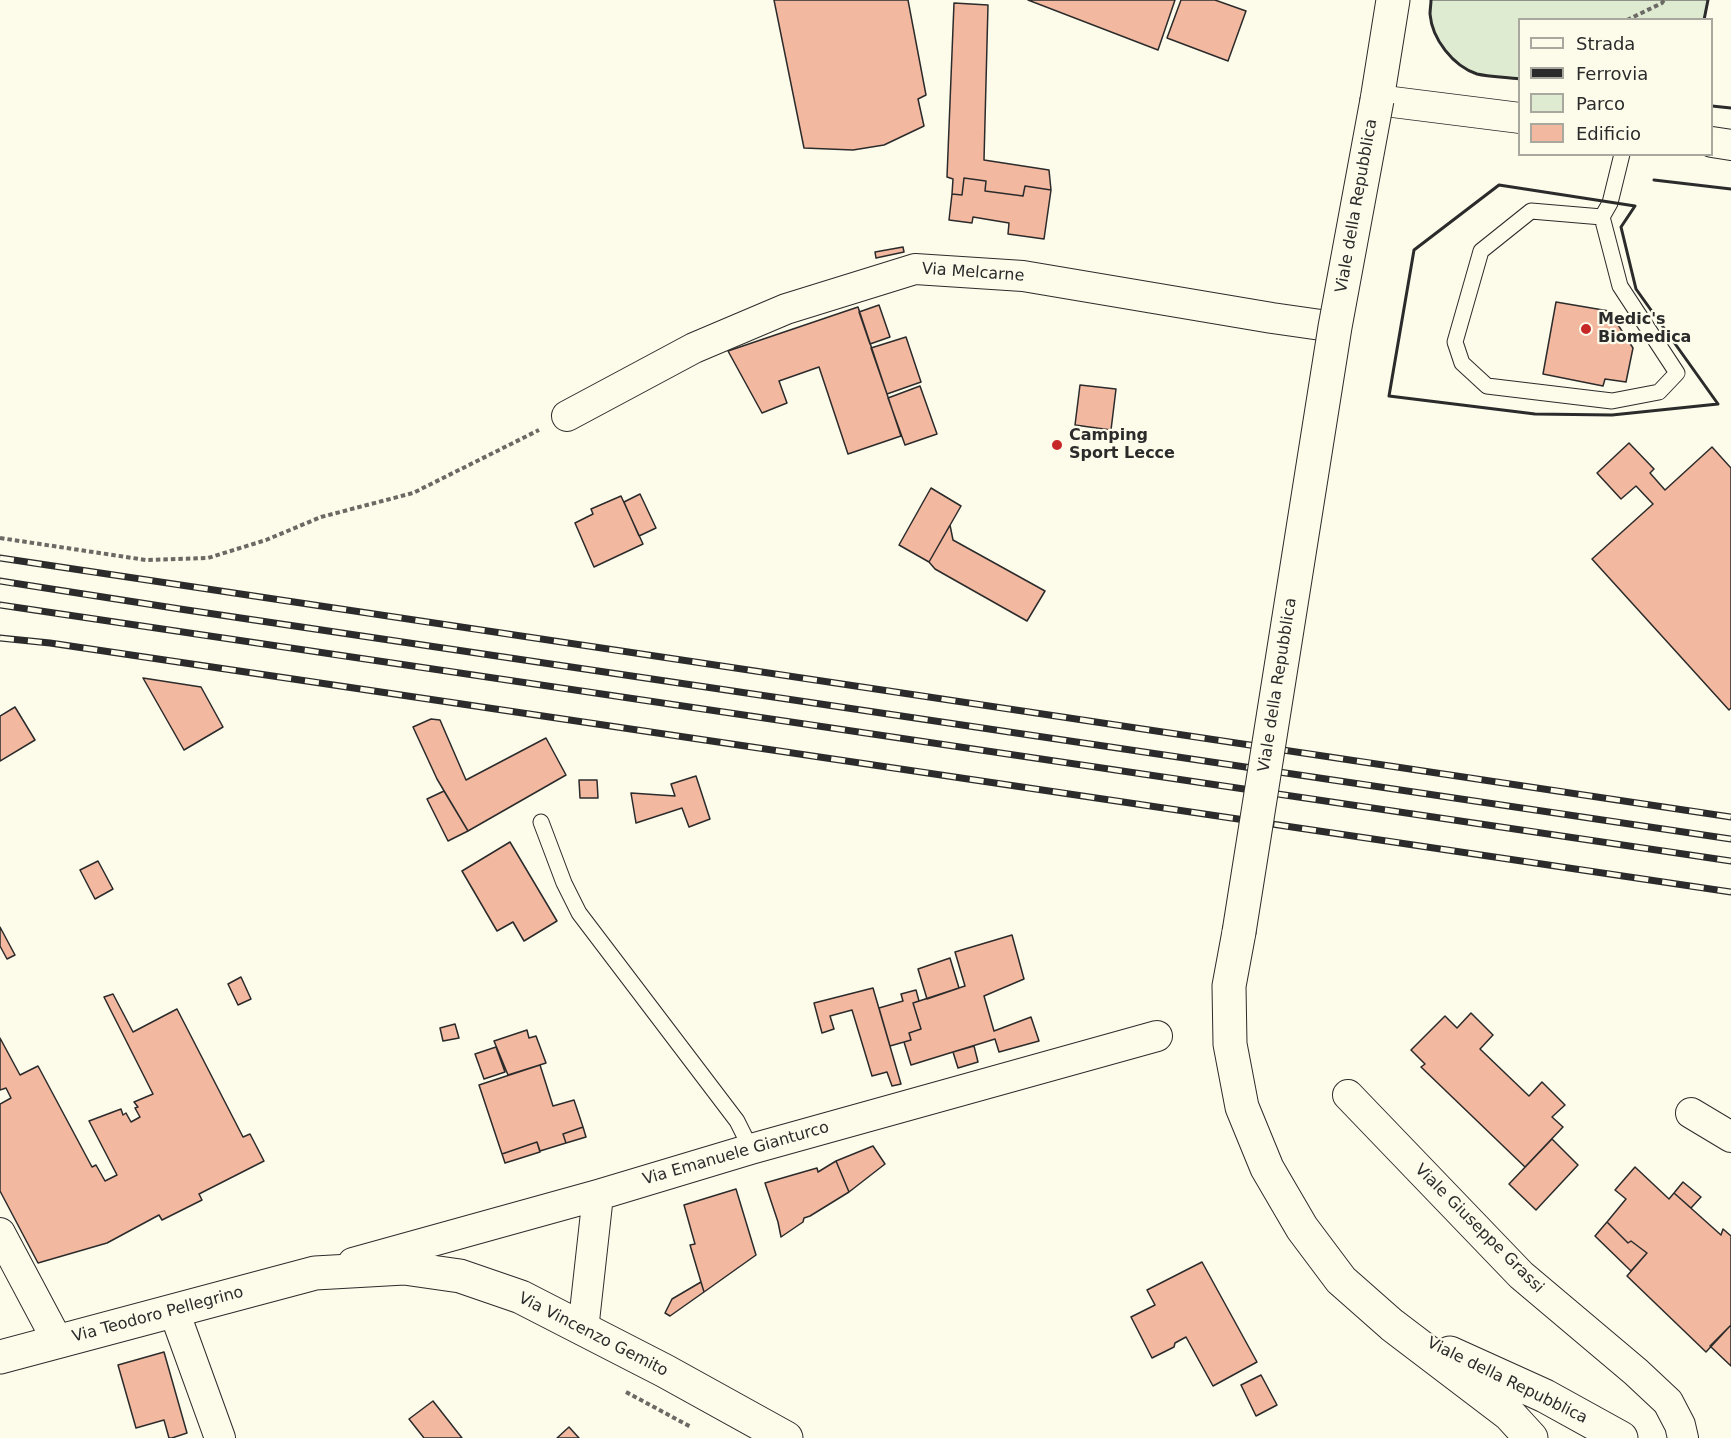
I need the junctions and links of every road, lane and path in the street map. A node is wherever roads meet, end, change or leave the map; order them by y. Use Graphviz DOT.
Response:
graph roads {
  1 [pos="1393,0"];
  2 [pos="1664,0"];
  3 [pos="1631,18"];
  4 [pos="1377,100"];
  5 [pos="1518,118"];
  6 [pos="1713,142"];
  7 [pos="1731,145"];
  8 [pos="1622,156"];
  9 [pos="1602,217"];
  10 [pos="1335,327"];
  11 [pos="567,416"];
  12 [pos="0,538"];
  13 [pos="542,822"];
  14 [pos="1157,1036"];
  15 [pos="1348,1095"];
  16 [pos="1691,1113"];
  17 [pos="1731,1137"];
  18 [pos="752,1149"];
  19 [pos="598,1195"];
  20 [pos="0,1233"];
  21 [pos="315,1273"];
  22 [pos="174,1311"];
  23 [pos="1392,1325"];
  24 [pos="583,1330"];
  25 [pos="58,1341"];
  26 [pos="0,1357"];
  27 [pos="619,1388"];
  28 [pos="701,1432"];
  29 [pos="220,1438"];
  30 [pos="786,1438"];
  31 [pos="1531,1438"];
  32 [pos="1621,1438"];
  33 [pos="1683,1438"];
  1 -- 4 [label="main road, Viale della Repubblica"];
  2 -- 3 [label="path"];
  4 -- 5 [label="street"];
  4 -- 10 [label="main road, Viale della Repubblica, bridge"];
  6 -- 7 [label="street"];
  8 -- 9 [label="lane"];
  9 -- 9 [label="lane"];
  10 -- 11 [label="street, Via Melcarne"];
  10 -- 23 [label="main road, Viale della Repubblica, bridge"];
  11 -- 12 [label="path"];
  13 -- 18 [label="lane"];
  14 -- 18 [label="street, Via Emanuele Gianturco"];
  15 -- 33 [label="street, Viale Giuseppe Grassi"];
  16 -- 17 [label="street"];
  18 -- 19 [label="street, Via Emanuele Gianturco"];
  19 -- 21 [label="street, Via Emanuele Gianturco"];
  19 -- 24 [label="street"];
  20 -- 25 [label="street"];
  21 -- 22 [label="main road, Via Teodoro Pellegrino"];
  21 -- 24 [label="main road, Via Vincenzo Gemito"];
  22 -- 25 [label="main road, Via Teodoro Pellegrino"];
  22 -- 29 [label="street"];
  23 -- 31 [label="main road, Viale della Repubblica"];
  23 -- 32 [label="main road, Viale della Repubblica"];
  24 -- 30 [label="main road, Via Vincenzo Gemito"];
  25 -- 26 [label="main road, Via Teodoro Pellegrino"];
  27 -- 28 [label="path"];
}
